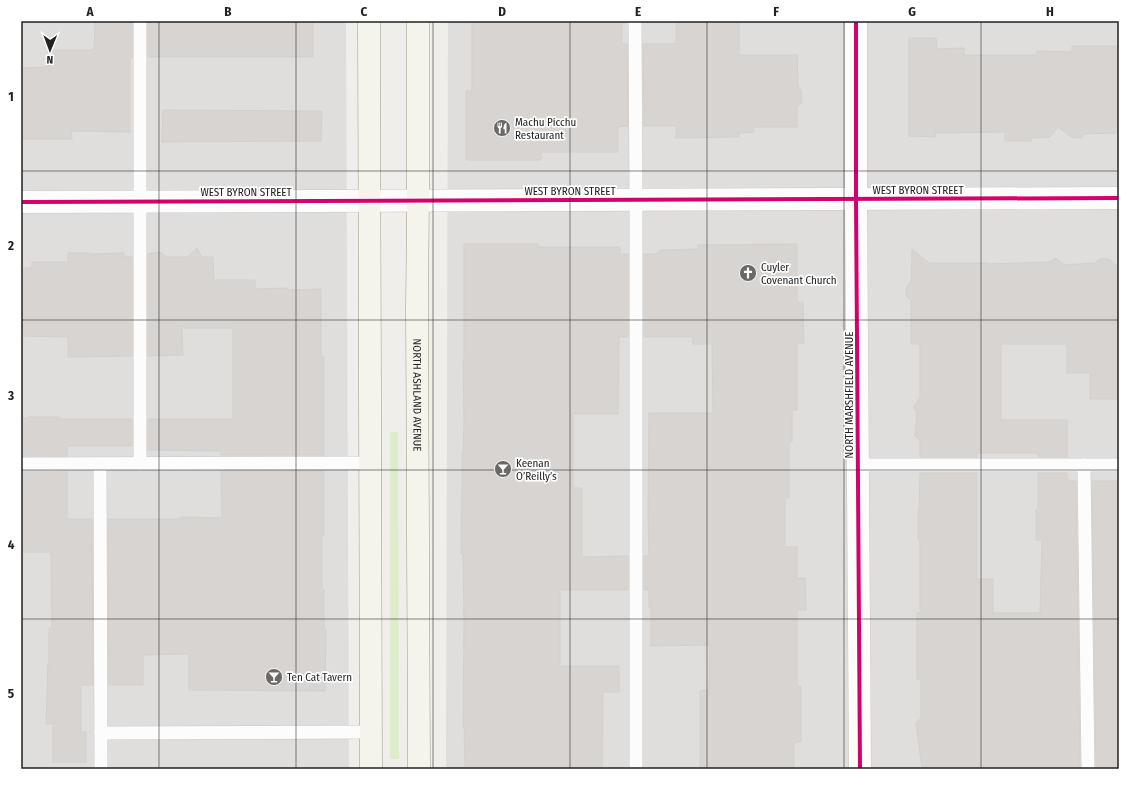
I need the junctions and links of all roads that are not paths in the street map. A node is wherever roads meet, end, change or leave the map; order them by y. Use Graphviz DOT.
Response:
graph roads {
  1 [pos="140,21"];
  2 [pos="370,21"];
  3 [pos="418,21"];
  4 [pos="635,21"];
  5 [pos="856,21"];
  6 [pos="1119,198"];
  7 [pos="856,199"];
  8 [pos="369,200"];
  9 [pos="418,200"];
  10 [pos="636,200"];
  11 [pos="21,202"];
  12 [pos="140,202"];
  13 [pos="371,463"];
  14 [pos="21,464"];
  15 [pos="100,464"];
  16 [pos="140,464"];
  17 [pos="858,465"];
  18 [pos="1084,465"];
  19 [pos="1119,465"];
  20 [pos="371,732"];
  21 [pos="101,733"];
  22 [pos="101,769"];
  23 [pos="371,769"];
  24 [pos="419,769"];
  25 [pos="636,769"];
  26 [pos="860,769"];
  27 [pos="1088,769"];
  1 -- 12 [label="lane"];
  2 -- 8 [label="main road"];
  3 -- 9 [label="main road, NORTH ASHLAND AVENUE"];
  4 -- 10 [label="lane"];
  5 -- 7 [label="street, NORTH MARSHFIELD AVENUE"];
  6 -- 7 [label="street, WEST BYRON STREET"];
  7 -- 10 [label="street, WEST BYRON STREET"];
  7 -- 17 [label="street, NORTH MARSHFIELD AVENUE"];
  8 -- 9 [label="street, WEST BYRON STREET"];
  8 -- 12 [label="street, WEST BYRON STREET"];
  8 -- 13 [label="main road"];
  9 -- 10 [label="street, WEST BYRON STREET"];
  9 -- 24 [label="main road, NORTH ASHLAND AVENUE"];
  10 -- 25 [label="lane"];
  11 -- 12 [label="street, WEST BYRON STREET"];
  12 -- 16 [label="lane"];
  13 -- 16 [label="lane"];
  13 -- 20 [label="main road"];
  14 -- 15 [label="lane"];
  15 -- 16 [label="lane"];
  15 -- 21 [label="lane"];
  17 -- 18 [label="lane"];
  17 -- 26 [label="street, NORTH MARSHFIELD AVENUE"];
  18 -- 19 [label="lane"];
  18 -- 27 [label="lane"];
  20 -- 21 [label="lane"];
  20 -- 23 [label="main road"];
  21 -- 22 [label="lane"];
}
